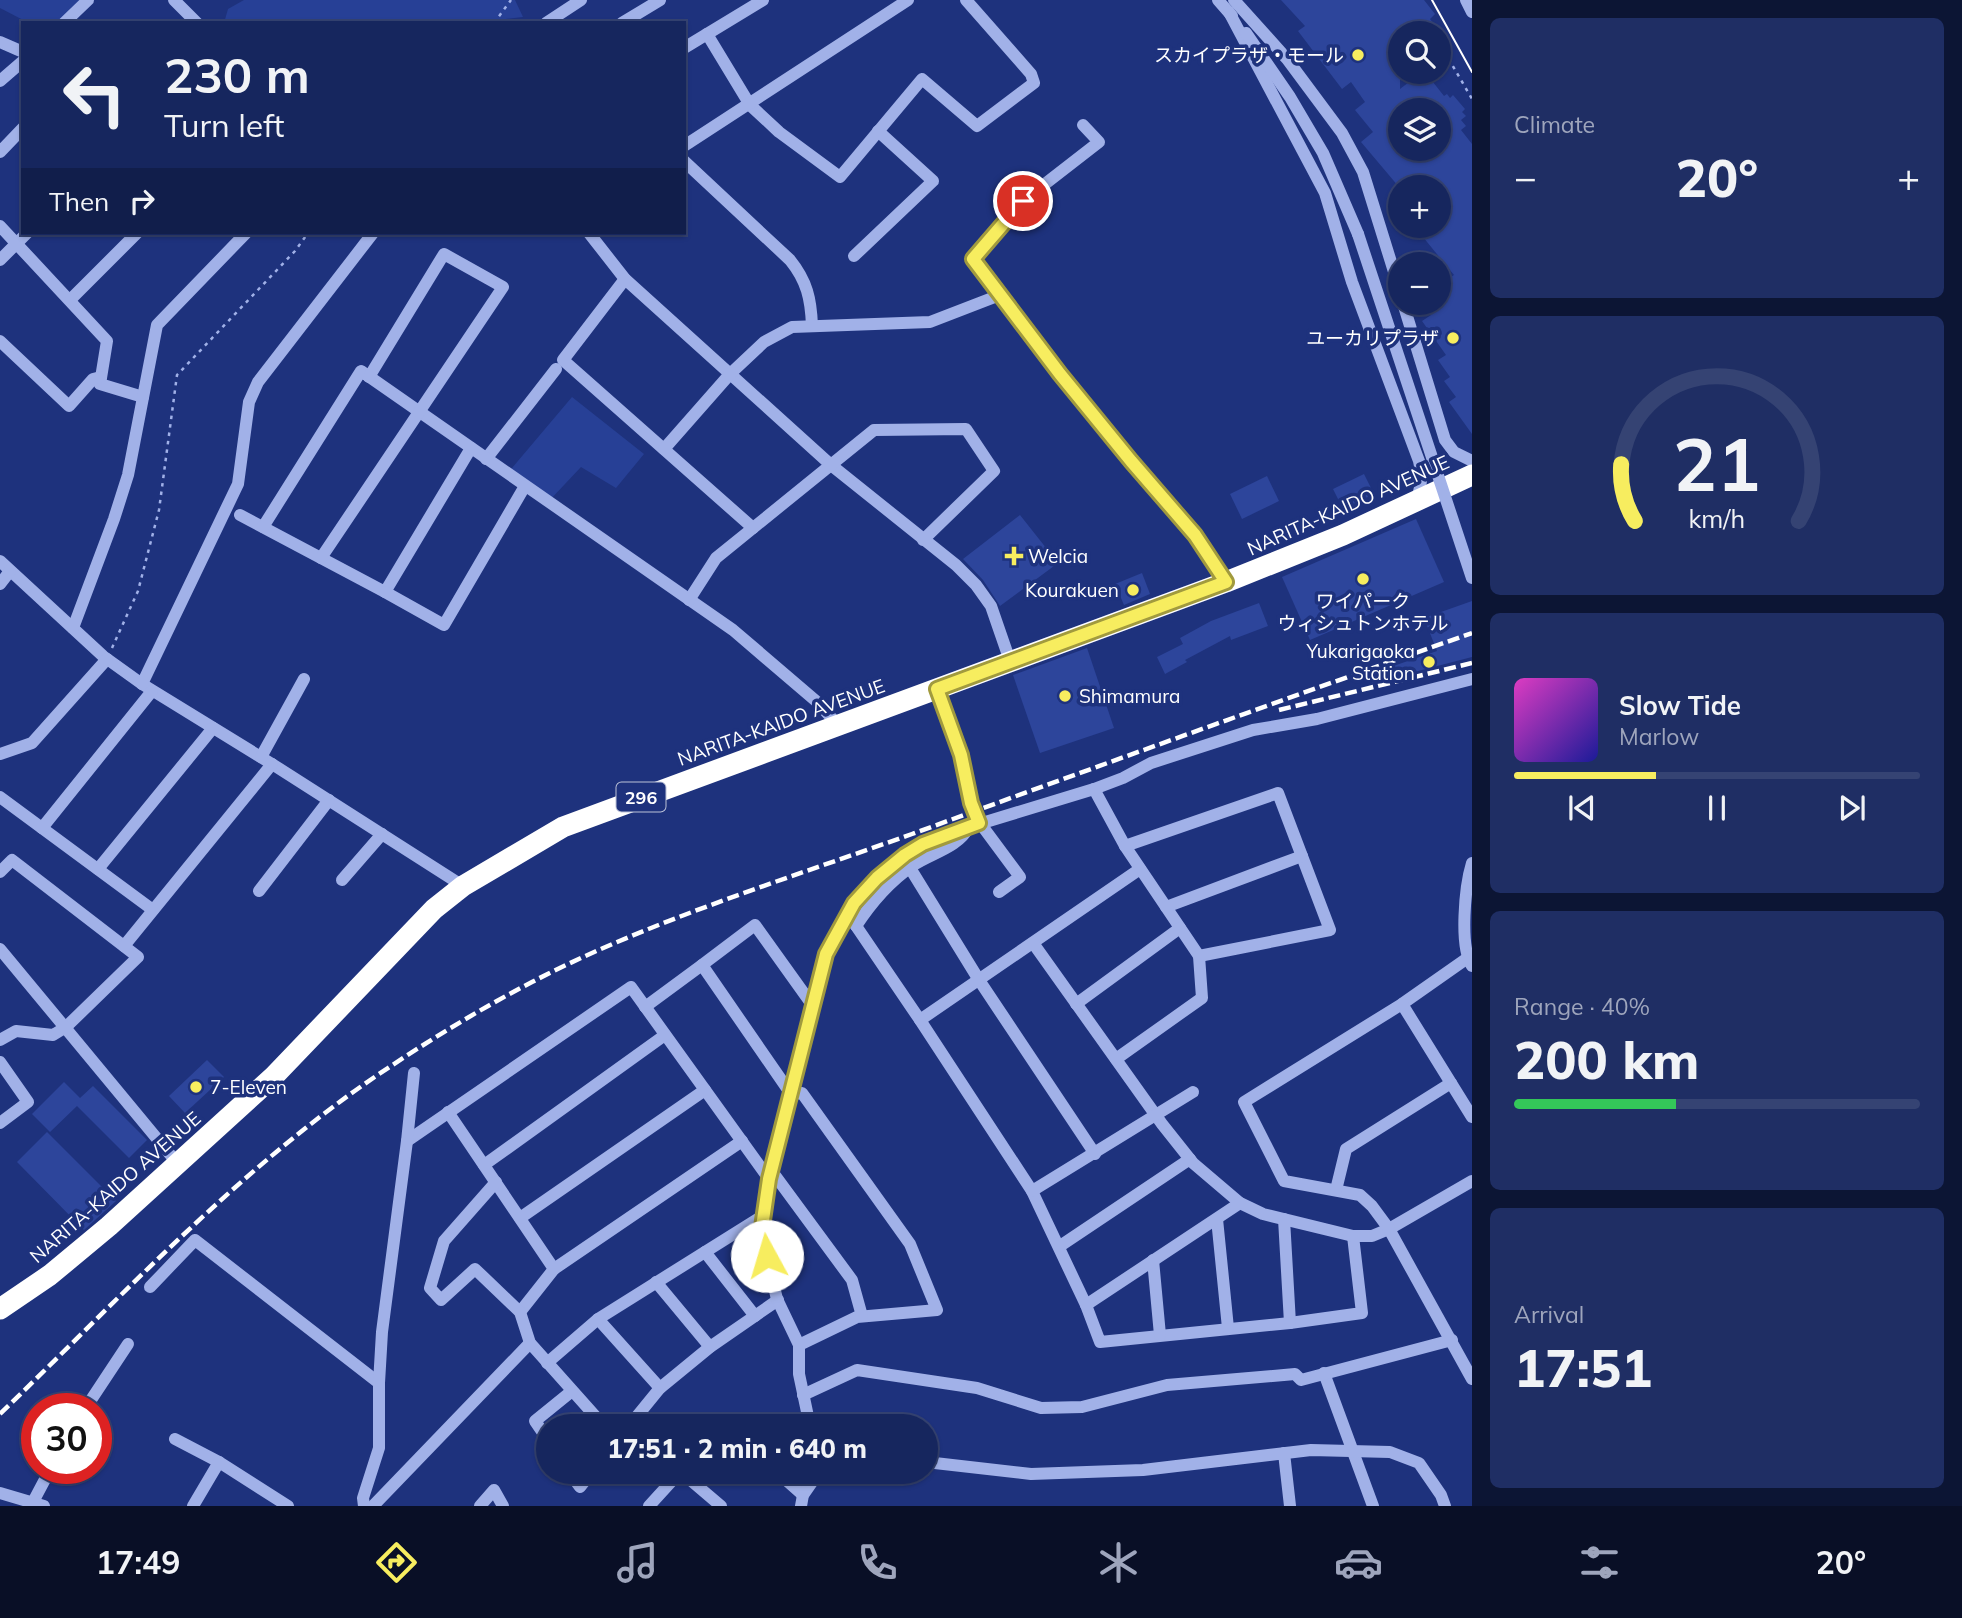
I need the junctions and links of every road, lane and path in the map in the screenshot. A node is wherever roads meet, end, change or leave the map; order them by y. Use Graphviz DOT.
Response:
graph roads {
  1 [pos="88,0"];
  2 [pos="174,0"];
  3 [pos="511,0"];
  4 [pos="581,0"];
  5 [pos="660,0"];
  6 [pos="763,0"];
  7 [pos="908,0"];
  8 [pos="966,0"];
  9 [pos="1218,0"];
  10 [pos="1466,0"];
  11 [pos="1231,6"];
  12 [pos="1472,12"];
  13 [pos="66,21"];
  14 [pos="195,21"];
  15 [pos="495,21"];
  16 [pos="549,21"];
  17 [pos="625,21"];
  18 [pos="707,34"];
  19 [pos="0,42"];
  20 [pos="686,47"];
  21 [pos="21,51"];
  22 [pos="21,63"];
  23 [pos="1451,63"];
  24 [pos="0,82"];
  25 [pos="1472,99"];
  26 [pos="750,104"];
  27 [pos="1083,125"];
  28 [pos="21,130"];
  29 [pos="878,131"];
  30 [pos="686,145"];
  31 [pos="0,152"];
  32 [pos="686,163"];
  33 [pos="0,226"];
  34 [pos="25,235"];
  35 [pos="135,235"];
  36 [pos="244,235"];
  37 [pos="307,235"];
  38 [pos="371,235"];
  39 [pos="590,235"];
  40 [pos="17,243"];
  41 [pos="1388,252"];
  42 [pos="854,256"];
  43 [pos="0,260"];
  44 [pos="625,279"];
  45 [pos="1000,295"];
  46 [pos="71,299"];
  47 [pos="1408,315"];
  48 [pos="812,326"];
  49 [pos="0,341"];
  50 [pos="555,369"];
  51 [pos="730,374"];
  52 [pos="101,377"];
  53 [pos="369,377"];
  54 [pos="143,397"];
  55 [pos="419,412"];
  56 [pos="471,448"];
  57 [pos="664,449"];
  58 [pos="486,459"];
  59 [pos="1472,461"];
  60 [pos="831,465"];
  61 [pos="1472,475"];
  62 [pos="525,486"];
  63 [pos="1415,502"];
  64 [pos="240,515"];
  65 [pos="263,527"];
  66 [pos="753,528"];
  67 [pos="923,540"];
  68 [pos="321,558"];
  69 [pos="0,561"];
  70 [pos="10,571"];
  71 [pos="1472,578"];
  72 [pos="1226,582"];
  73 [pos="0,584"];
  74 [pos="385,592"];
  75 [pos="690,600"];
  76 [pos="73,628"];
  77 [pos="107,659"];
  78 [pos="1010,661"];
  79 [pos="304,679"];
  80 [pos="1472,680"];
  81 [pos="147,687"];
  82 [pos="937,689"];
  83 [pos="838,725"];
  84 [pos="213,728"];
  85 [pos="0,754"];
  86 [pos="266,761"];
  87 [pos="1094,789"];
  88 [pos="0,797"];
  89 [pos="329,800"];
  90 [pos="974,825"];
  91 [pos="42,828"];
  92 [pos="382,834"];
  93 [pos="1125,846"];
  94 [pos="1302,856"];
  95 [pos="1472,863"];
  96 [pos="910,868"];
  97 [pos="97,869"];
  98 [pos="1140,869"];
  99 [pos="0,872"];
  100 [pos="342,880"];
  101 [pos="463,886"];
  102 [pos="259,891"];
  103 [pos="999,892"];
  104 [pos="1166,907"];
  105 [pos="153,910"];
  106 [pos="848,914"];
  107 [pos="856,926"];
  108 [pos="1180,928"];
  109 [pos="1033,943"];
  110 [pos="124,946"];
  111 [pos="0,949"];
  112 [pos="1199,956"];
  113 [pos="1470,960"];
  114 [pos="702,965"];
  115 [pos="979,980"];
  116 [pos="1076,1004"];
  117 [pos="1402,1004"];
  118 [pos="813,1006"];
  119 [pos="645,1007"];
  120 [pos="920,1020"];
  121 [pos="66,1027"];
  122 [pos="665,1035"];
  123 [pos="0,1040"];
  124 [pos="1116,1059"];
  125 [pos="0,1062"];
  126 [pos="414,1073"];
  127 [pos="1451,1083"];
  128 [pos="705,1090"];
  129 [pos="1193,1092"];
  130 [pos="790,1094"];
  131 [pos="448,1112"];
  132 [pos="1156,1115"];
  133 [pos="1472,1117"];
  134 [pos="0,1124"];
  135 [pos="407,1141"];
  136 [pos="741,1141"];
  137 [pos="1095,1154"];
  138 [pos="1190,1159"];
  139 [pos="178,1164"];
  140 [pos="484,1165"];
  141 [pos="770,1175"];
  142 [pos="1472,1181"];
  143 [pos="496,1182"];
  144 [pos="1032,1191"];
  145 [pos="1336,1191"];
  146 [pos="1240,1203"];
  147 [pos="764,1215"];
  148 [pos="520,1218"];
  149 [pos="1217,1219"];
  150 [pos="1284,1219"];
  151 [pos="1389,1229"];
  152 [pos="1353,1236"];
  153 [pos="1060,1246"];
  154 [pos="705,1252"];
  155 [pos="1153,1261"];
  156 [pos="554,1269"];
  157 [pos="656,1282"];
  158 [pos="150,1287"];
  159 [pos="778,1300"];
  160 [pos="1086,1305"];
  161 [pos="0,1309"];
  162 [pos="520,1312"];
  163 [pos="755,1316"];
  164 [pos="862,1316"];
  165 [pos="598,1319"];
  166 [pos="1290,1323"];
  167 [pos="1228,1328"];
  168 [pos="1160,1335"];
  169 [pos="1452,1340"];
  170 [pos="530,1343"];
  171 [pos="128,1344"];
  172 [pos="799,1345"];
  173 [pos="710,1347"];
  174 [pos="547,1363"];
  175 [pos="1324,1373"];
  176 [pos="1472,1379"];
  177 [pos="379,1383"];
  178 [pos="660,1388"];
  179 [pos="572,1391"];
  180 [pos="96,1393"];
  181 [pos="803,1395"];
  182 [pos="544,1414"];
  183 [pos="593,1414"];
  184 [pos="639,1414"];
  185 [pos="807,1414"];
  186 [pos="175,1439"];
  187 [pos="1352,1451"];
  188 [pos="1284,1453"];
  189 [pos="219,1462"];
  190 [pos="938,1463"];
  191 [pos="46,1484"];
  192 [pos="669,1484"];
  193 [pos="695,1484"];
  194 [pos="786,1484"];
  195 [pos="811,1484"];
  196 [pos="0,1493"];
  197 [pos="800,1502"];
  198 [pos="39,1504"];
  199 [pos="193,1506"];
  200 [pos="288,1506"];
  201 [pos="364,1506"];
  202 [pos="373,1506"];
  203 [pos="480,1506"];
  204 [pos="503,1506"];
  205 [pos="649,1506"];
  206 [pos="722,1506"];
  207 [pos="787,1506"];
  208 [pos="1290,1506"];
  209 [pos="1373,1506"];
  210 [pos="1445,1506"];
  1 -- 13 [label="street"];
  2 -- 14 [label="street"];
  3 -- 15 [label="path"];
  4 -- 16 [label="street"];
  5 -- 17 [label="street"];
  6 -- 18 [label="street"];
  7 -- 26 [label="street"];
  8 -- 29 [label="street"];
  9 -- 11 [label="street"];
  10 -- 12 [label="street"];
  11 -- 41 [label="street"];
  11 -- 63 [label="street"];
  11 -- 71 [label="street, bridge"];
  18 -- 20 [label="street"];
  18 -- 26 [label="street"];
  19 -- 21 [label="street"];
  22 -- 24 [label="street"];
  23 -- 25 [label="path"];
  26 -- 29 [label="street"];
  26 -- 30 [label="street"];
  27 -- 45 [label="street"];
  28 -- 31 [label="street"];
  29 -- 42 [label="street"];
  32 -- 48 [label="street"];
  33 -- 40 [label="street"];
  34 -- 40 [label="street"];
  35 -- 46 [label="street"];
  36 -- 54 [label="street"];
  37 -- 77 [label="path"];
  38 -- 81 [label="street"];
  39 -- 44 [label="street"];
  40 -- 43 [label="street"];
  40 -- 46 [label="street"];
  44 -- 51 [label="street"];
  44 -- 57 [label="street"];
  45 -- 48 [label="street"];
  45 -- 72 [label="street"];
  46 -- 52 [label="street"];
  47 -- 59 [label="street"];
  48 -- 51 [label="street"];
  49 -- 52 [label="street"];
  50 -- 58 [label="street"];
  51 -- 57 [label="street"];
  51 -- 60 [label="street"];
  52 -- 54 [label="street"];
  53 -- 55 [label="street"];
  53 -- 55 [label="street"];
  53 -- 65 [label="street"];
  54 -- 76 [label="street"];
  55 -- 56 [label="street"];
  55 -- 68 [label="street"];
  56 -- 58 [label="street"];
  56 -- 74 [label="street"];
  57 -- 66 [label="street"];
  58 -- 62 [label="street"];
  60 -- 66 [label="street"];
  60 -- 67 [label="street"];
  60 -- 67 [label="street"];
  61 -- 63 [label="highway, NARITA-KAIDO AVENUE / 296"];
  62 -- 74 [label="street"];
  62 -- 75 [label="street"];
  63 -- 72 [label="highway, NARITA-KAIDO AVENUE / 296"];
  64 -- 65 [label="street"];
  65 -- 68 [label="street"];
  66 -- 75 [label="street"];
  67 -- 78 [label="street"];
  68 -- 74 [label="street"];
  69 -- 70 [label="street"];
  70 -- 73 [label="street"];
  70 -- 76 [label="street"];
  72 -- 78 [label="highway, NARITA-KAIDO AVENUE / 296"];
  75 -- 83 [label="street"];
  76 -- 77 [label="street"];
  77 -- 81 [label="street"];
  77 -- 85 [label="street"];
  78 -- 82 [label="highway, NARITA-KAIDO AVENUE / 296"];
  79 -- 86 [label="street"];
  80 -- 87 [label="street"];
  81 -- 84 [label="street"];
  81 -- 91 [label="street"];
  82 -- 83 [label="highway, NARITA-KAIDO AVENUE / 296"];
  82 -- 90 [label="street"];
  83 -- 101 [label="highway, NARITA-KAIDO AVENUE / 296"];
  84 -- 86 [label="street"];
  84 -- 97 [label="street"];
  86 -- 89 [label="street"];
  86 -- 105 [label="street"];
  87 -- 90 [label="street"];
  87 -- 93 [label="street"];
  88 -- 91 [label="street"];
  89 -- 92 [label="street"];
  89 -- 102 [label="street"];
  90 -- 96 [label="street"];
  90 -- 103 [label="street"];
  90 -- 106 [label="street"];
  91 -- 97 [label="street"];
  92 -- 100 [label="street"];
  92 -- 101 [label="street"];
  93 -- 94 [label="street"];
  93 -- 98 [label="street"];
  94 -- 104 [label="street"];
  94 -- 112 [label="street"];
  95 -- 113 [label="street"];
  96 -- 107 [label="street"];
  96 -- 115 [label="street"];
  97 -- 105 [label="street"];
  98 -- 104 [label="street"];
  98 -- 109 [label="street"];
  99 -- 110 [label="street"];
  101 -- 139 [label="highway, NARITA-KAIDO AVENUE / 296"];
  104 -- 108 [label="street"];
  105 -- 110 [label="street"];
  106 -- 107 [label="street"];
  106 -- 118 [label="street"];
  107 -- 120 [label="street"];
  108 -- 112 [label="street"];
  108 -- 116 [label="street"];
  109 -- 115 [label="street"];
  109 -- 116 [label="street"];
  110 -- 121 [label="street"];
  111 -- 121 [label="street"];
  112 -- 124 [label="street"];
  113 -- 117 [label="street"];
  114 -- 118 [label="street"];
  114 -- 119 [label="street"];
  114 -- 130 [label="street"];
  115 -- 120 [label="street"];
  115 -- 137 [label="street"];
  116 -- 124 [label="street"];
  117 -- 127 [label="street"];
  117 -- 145 [label="street"];
  118 -- 130 [label="street"];
  119 -- 122 [label="street"];
  119 -- 131 [label="street"];
  120 -- 144 [label="street"];
  121 -- 123 [label="street"];
  121 -- 139 [label="street"];
  122 -- 128 [label="street"];
  122 -- 140 [label="street"];
  124 -- 132 [label="street"];
  125 -- 134 [label="street"];
  126 -- 135 [label="street"];
  127 -- 133 [label="street"];
  127 -- 145 [label="street"];
  128 -- 136 [label="street"];
  128 -- 148 [label="street"];
  129 -- 132 [label="street"];
  130 -- 141 [label="street"];
  130 -- 164 [label="street"];
  131 -- 135 [label="street"];
  131 -- 140 [label="street"];
  132 -- 137 [label="street"];
  132 -- 138 [label="street"];
  135 -- 177 [label="street"];
  136 -- 141 [label="street"];
  136 -- 156 [label="street"];
  137 -- 144 [label="street"];
  138 -- 146 [label="street"];
  138 -- 153 [label="street"];
  139 -- 161 [label="highway, NARITA-KAIDO AVENUE / 296"];
  140 -- 143 [label="street"];
  141 -- 147 [label="street"];
  141 -- 164 [label="street"];
  142 -- 151 [label="street"];
  143 -- 148 [label="street"];
  143 -- 162 [label="street"];
  144 -- 153 [label="street"];
  145 -- 151 [label="street"];
  146 -- 149 [label="street"];
  146 -- 150 [label="street"];
  147 -- 154 [label="street"];
  147 -- 159 [label="street"];
  148 -- 156 [label="street"];
  149 -- 155 [label="street"];
  149 -- 167 [label="street"];
  150 -- 152 [label="street"];
  150 -- 166 [label="street"];
  151 -- 152 [label="street"];
  151 -- 169 [label="street"];
  152 -- 166 [label="street"];
  153 -- 160 [label="street"];
  154 -- 157 [label="street"];
  154 -- 163 [label="street"];
  155 -- 160 [label="street"];
  155 -- 168 [label="street"];
  156 -- 162 [label="street"];
  157 -- 165 [label="street"];
  157 -- 173 [label="street"];
  158 -- 177 [label="street"];
  159 -- 163 [label="street"];
  159 -- 172 [label="street"];
  160 -- 168 [label="street"];
  162 -- 170 [label="street"];
  163 -- 173 [label="street"];
  164 -- 172 [label="street"];
  165 -- 174 [label="street"];
  165 -- 178 [label="street"];
  166 -- 167 [label="street"];
  167 -- 168 [label="street"];
  169 -- 175 [label="street"];
  169 -- 176 [label="street"];
  170 -- 174 [label="street"];
  170 -- 202 [label="street"];
  171 -- 180 [label="street"];
  172 -- 181 [label="street"];
  173 -- 178 [label="street"];
  174 -- 179 [label="street"];
  175 -- 181 [label="street"];
  175 -- 187 [label="street"];
  177 -- 201 [label="street"];
  178 -- 184 [label="street"];
  179 -- 182 [label="street"];
  179 -- 183 [label="street"];
  181 -- 185 [label="street"];
  186 -- 189 [label="street"];
  187 -- 188 [label="street"];
  187 -- 209 [label="street"];
  187 -- 210 [label="street"];
  188 -- 190 [label="street"];
  188 -- 208 [label="street"];
  189 -- 199 [label="street"];
  189 -- 200 [label="street"];
  191 -- 198 [label="street"];
  192 -- 205 [label="street"];
  193 -- 206 [label="street"];
  194 -- 197 [label="street"];
  195 -- 197 [label="street"];
  196 -- 198 [label="street"];
  197 -- 207 [label="street"];
  203 -- 204 [label="street"];
}
